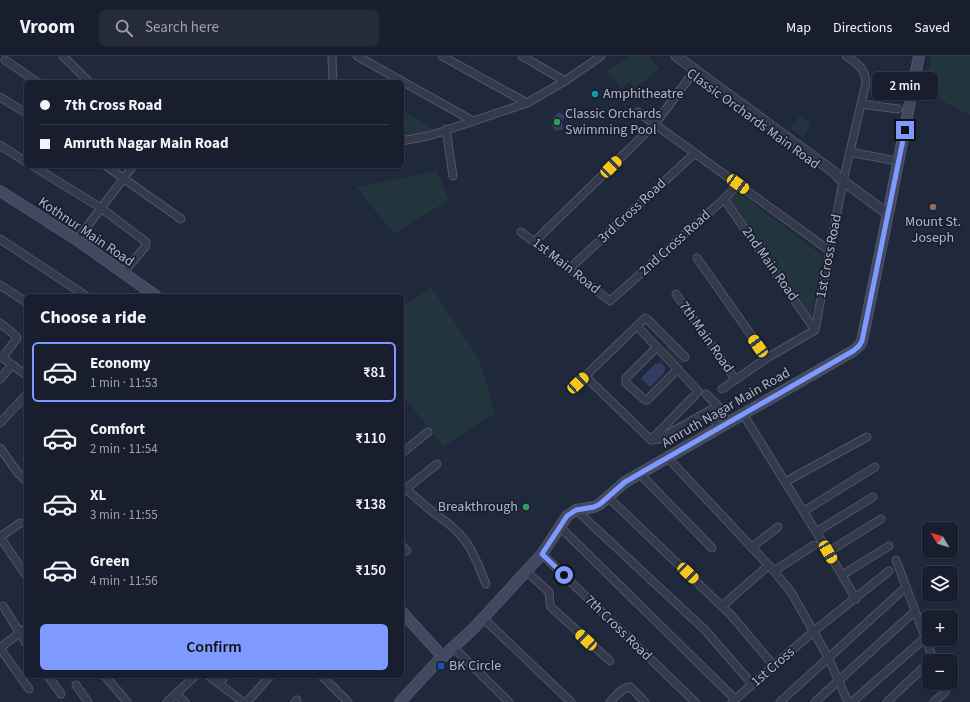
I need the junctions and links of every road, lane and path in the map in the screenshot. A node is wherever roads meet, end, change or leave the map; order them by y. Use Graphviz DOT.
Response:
graph roads {
  1 [pos="62,56"];
  2 [pos="332,56"];
  3 [pos="357,56"];
  4 [pos="442,56"];
  5 [pos="522,56"];
  6 [pos="601,56"];
  7 [pos="668,56"];
  8 [pos="676,56"];
  9 [pos="846,56"];
  10 [pos="919,56"];
  11 [pos="7,58"];
  12 [pos="0,66"];
  13 [pos="694,72"];
  14 [pos="34,80"];
  15 [pos="87,80"];
  16 [pos="333,80"];
  17 [pos="400,80"];
  18 [pos="565,81"];
  19 [pos="404,82"];
  20 [pos="0,96"];
  21 [pos="526,103"];
  22 [pos="861,104"];
  23 [pos="898,109"];
  24 [pos="24,112"];
  25 [pos="638,112"];
  26 [pos="473,121"];
  27 [pos="655,124"];
  28 [pos="446,129"];
  29 [pos="404,141"];
  30 [pos="0,145"];
  31 [pos="850,152"];
  32 [pos="695,153"];
  33 [pos="891,160"];
  34 [pos="24,161"];
  35 [pos="36,168"];
  36 [pos="109,168"];
  37 [pos="130,168"];
  38 [pos="453,176"];
  39 [pos="123,178"];
  40 [pos="842,180"];
  41 [pos="738,184"];
  42 [pos="0,191"];
  43 [pos="724,199"];
  44 [pos="101,208"];
  45 [pos="888,214"];
  46 [pos="181,219"];
  47 [pos="522,232"];
  48 [pos="0,239"];
  49 [pos="77,240"];
  50 [pos="534,242"];
  51 [pos="830,251"];
  52 [pos="697,258"];
  53 [pos="569,269"];
  54 [pos="123,273"];
  55 [pos="0,285"];
  56 [pos="83,294"];
  57 [pos="153,294"];
  58 [pos="676,294"];
  59 [pos="24,301"];
  60 [pos="610,301"];
  61 [pos="0,323"];
  62 [pos="637,326"];
  63 [pos="815,330"];
  64 [pos="657,347"];
  65 [pos="1,357"];
  66 [pos="685,357"];
  67 [pos="767,358"];
  68 [pos="12,364"];
  69 [pos="678,369"];
  70 [pos="24,373"];
  71 [pos="585,376"];
  72 [pos="0,379"];
  73 [pos="735,379"];
  74 [pos="574,387"];
  75 [pos="722,389"];
  76 [pos="706,394"];
  77 [pos="24,397"];
  78 [pos="718,406"];
  79 [pos="709,411"];
  80 [pos="743,414"];
  81 [pos="0,423"];
  82 [pos="723,425"];
  83 [pos="428,432"];
  84 [pos="867,437"];
  85 [pos="651,440"];
  86 [pos="0,448"];
  87 [pos="404,451"];
  88 [pos="667,457"];
  89 [pos="437,464"];
  90 [pos="875,467"];
  91 [pos="640,475"];
  92 [pos="24,479"];
  93 [pos="785,482"];
  94 [pos="404,490"];
  95 [pos="608,497"];
  96 [pos="873,497"];
  97 [pos="576,510"];
  98 [pos="804,511"];
  99 [pos="881,518"];
  100 [pos="20,523"];
  101 [pos="559,526"];
  102 [pos="778,527"];
  103 [pos="816,532"];
  104 [pos="814,545"];
  105 [pos="889,546"];
  106 [pos="752,547"];
  107 [pos="712,548"];
  108 [pos="828,552"];
  109 [pos="542,554"];
  110 [pos="896,560"];
  111 [pos="769,565"];
  112 [pos="526,571"];
  113 [pos="774,571"];
  114 [pos="889,571"];
  115 [pos="24,572"];
  116 [pos="842,575"];
  117 [pos="486,584"];
  118 [pos="906,587"];
  119 [pos="856,599"];
  120 [pos="3,606"];
  121 [pos="722,606"];
  122 [pos="914,612"];
  123 [pos="404,614"];
  124 [pos="483,618"];
  125 [pos="24,629"];
  126 [pos="814,631"];
  127 [pos="922,631"];
  128 [pos="19,633"];
  129 [pos="24,640"];
  130 [pos="922,641"];
  131 [pos="453,647"];
  132 [pos="443,657"];
  133 [pos="828,657"];
  134 [pos="610,661"];
  135 [pos="774,666"];
  136 [pos="922,669"];
  137 [pos="49,678"];
  138 [pos="108,678"];
  139 [pos="194,678"];
  140 [pos="211,678"];
  141 [pos="222,678"];
  142 [pos="268,678"];
  143 [pos="324,678"];
  144 [pos="837,680"];
  145 [pos="218,684"];
  146 [pos="752,684"];
  147 [pos="76,685"];
  148 [pos="29,689"];
  149 [pos="945,690"];
  150 [pos="61,694"];
  151 [pos="176,694"];
  152 [pos="504,700"];
  153 [pos="734,700"];
  154 [pos="88,702"];
  155 [pos="127,702"];
  156 [pos="167,702"];
  157 [pos="185,702"];
  158 [pos="243,702"];
  159 [pos="247,702"];
  160 [pos="348,702"];
  161 [pos="400,702"];
  162 [pos="571,702"];
  163 [pos="610,702"];
  164 [pos="645,702"];
  165 [pos="695,702"];
  166 [pos="780,702"];
  167 [pos="815,702"];
  168 [pos="848,702"];
  169 [pos="852,702"];
  170 [pos="887,702"];
  171 [pos="934,702"];
  1 -- 15 [label="street"];
  2 -- 16 [label="street"];
  3 -- 17 [label="street"];
  4 -- 21 [label="street"];
  5 -- 18 [label="street"];
  6 -- 18 [label="street"];
  7 -- 13 [label="street, Classic Orchards Main Road"];
  8 -- 13 [label="street, Classic Orchards Main Road"];
  9 -- 22 [label="street, 1st Cross Road"];
  10 -- 45 [label="main road, Amruth Nagar Main Road"];
  11 -- 12 [label="street"];
  11 -- 14 [label="street"];
  13 -- 27 [label="street"];
  13 -- 40 [label="street, Classic Orchards Main Road"];
  18 -- 21 [label="street"];
  19 -- 26 [label="street"];
  20 -- 24 [label="street"];
  21 -- 26 [label="street"];
  22 -- 23 [label="street"];
  22 -- 31 [label="street, 1st Cross Road"];
  25 -- 27 [label="street"];
  26 -- 28 [label="street"];
  27 -- 32 [label="street"];
  27 -- 50 [label="street"];
  28 -- 29 [label="street"];
  28 -- 38 [label="street"];
  30 -- 34 [label="street"];
  31 -- 33 [label="street"];
  31 -- 40 [label="street, 1st Cross Road"];
  32 -- 41 [label="street"];
  32 -- 53 [label="street, 3rd Cross Road"];
  35 -- 44 [label="street"];
  36 -- 39 [label="street"];
  37 -- 39 [label="street"];
  39 -- 44 [label="street"];
  39 -- 46 [label="street"];
  40 -- 45 [label="street, Classic Orchards Main Road"];
  40 -- 51 [label="street, 1st Cross Road"];
  41 -- 43 [label="street, 2nd Cross Road"];
  41 -- 51 [label="street"];
  42 -- 49 [label="main road, Kothnur Main Road"];
  43 -- 60 [label="street, 2nd Cross Road"];
  43 -- 63 [label="street, 2nd Main Road"];
  44 -- 49 [label="street"];
  44 -- 54 [label="street"];
  45 -- 80 [label="main road, Amruth Nagar Main Road"];
  47 -- 50 [label="street, 1st Main Road"];
  48 -- 56 [label="street"];
  49 -- 54 [label="main road, Kothnur Main Road"];
  50 -- 53 [label="street, 1st Main Road"];
  51 -- 63 [label="street, 1st Cross Road"];
  52 -- 67 [label="street"];
  53 -- 60 [label="street, 1st Main Road"];
  54 -- 57 [label="main road, Kothnur Main Road"];
  55 -- 59 [label="street"];
  58 -- 73 [label="street, 7th Main Road"];
  61 -- 65 [label="street"];
  62 -- 64 [label="street"];
  62 -- 66 [label="street"];
  62 -- 71 [label="street"];
  63 -- 67 [label="street"];
  64 -- 69 [label="street"];
  64 -- 69 [label="street"];
  65 -- 68 [label="street"];
  67 -- 73 [label="street"];
  68 -- 70 [label="street"];
  68 -- 72 [label="street"];
  69 -- 85 [label="street"];
  71 -- 74 [label="street"];
  71 -- 85 [label="street"];
  73 -- 75 [label="street"];
  76 -- 78 [label="street"];
  77 -- 81 [label="street"];
  78 -- 79 [label="street"];
  78 -- 82 [label="street"];
  79 -- 82 [label="street"];
  79 -- 85 [label="street"];
  80 -- 82 [label="main road, Amruth Nagar Main Road"];
  80 -- 93 [label="street"];
  82 -- 88 [label="main road, Amruth Nagar Main Road"];
  83 -- 87 [label="street"];
  84 -- 93 [label="street"];
  86 -- 92 [label="street"];
  88 -- 91 [label="main road, Amruth Nagar Main Road"];
  88 -- 106 [label="street"];
  89 -- 94 [label="street"];
  90 -- 98 [label="street"];
  91 -- 95 [label="main road, Amruth Nagar Main Road"];
  91 -- 107 [label="street"];
  93 -- 98 [label="street"];
  94 -- 117 [label="street"];
  95 -- 97 [label="main road, Amruth Nagar Main Road"];
  95 -- 121 [label="street"];
  96 -- 103 [label="street"];
  97 -- 101 [label="main road"];
  97 -- 146 [label="street"];
  98 -- 103 [label="street"];
  99 -- 108 [label="street"];
  100 -- 115 [label="street"];
  101 -- 109 [label="main road"];
  101 -- 153 [label="street"];
  102 -- 106 [label="street"];
  103 -- 108 [label="street"];
  104 -- 113 [label="street"];
  105 -- 116 [label="street"];
  106 -- 111 [label="street"];
  108 -- 116 [label="street"];
  109 -- 112 [label="main road"];
  109 -- 165 [label="street, 7th Cross Road"];
  110 -- 118 [label="street"];
  111 -- 113 [label="street"];
  111 -- 121 [label="street"];
  112 -- 124 [label="main road"];
  112 -- 134 [label="street"];
  113 -- 126 [label="street"];
  114 -- 119 [label="street"];
  116 -- 119 [label="street"];
  118 -- 122 [label="street"];
  118 -- 133 [label="street"];
  119 -- 126 [label="street"];
  120 -- 128 [label="street"];
  121 -- 135 [label="street"];
  122 -- 127 [label="street"];
  122 -- 144 [label="street"];
  123 -- 132 [label="main road"];
  124 -- 131 [label="main road"];
  124 -- 162 [label="street"];
  125 -- 128 [label="street"];
  126 -- 133 [label="street"];
  126 -- 135 [label="street, 1st Cross"];
  128 -- 129 [label="street"];
  128 -- 148 [label="street"];
  130 -- 169 [label="street"];
  131 -- 132 [label="main road"];
  131 -- 152 [label="street"];
  132 -- 161 [label="main road"];
  133 -- 144 [label="street"];
  133 -- 166 [label="street"];
  135 -- 146 [label="street, 1st Cross"];
  136 -- 170 [label="street"];
  137 -- 150 [label="street"];
  138 -- 155 [label="street"];
  139 -- 151 [label="street"];
  140 -- 145 [label="street"];
  141 -- 145 [label="street"];
  142 -- 159 [label="street"];
  143 -- 160 [label="street"];
  144 -- 167 [label="street"];
  144 -- 168 [label="street"];
  145 -- 158 [label="street"];
  146 -- 153 [label="street, 1st Cross"];
  147 -- 154 [label="street"];
  149 -- 171 [label="street"];
  151 -- 156 [label="street"];
  151 -- 157 [label="street"];
  163 -- 164 [label="street"];
}
